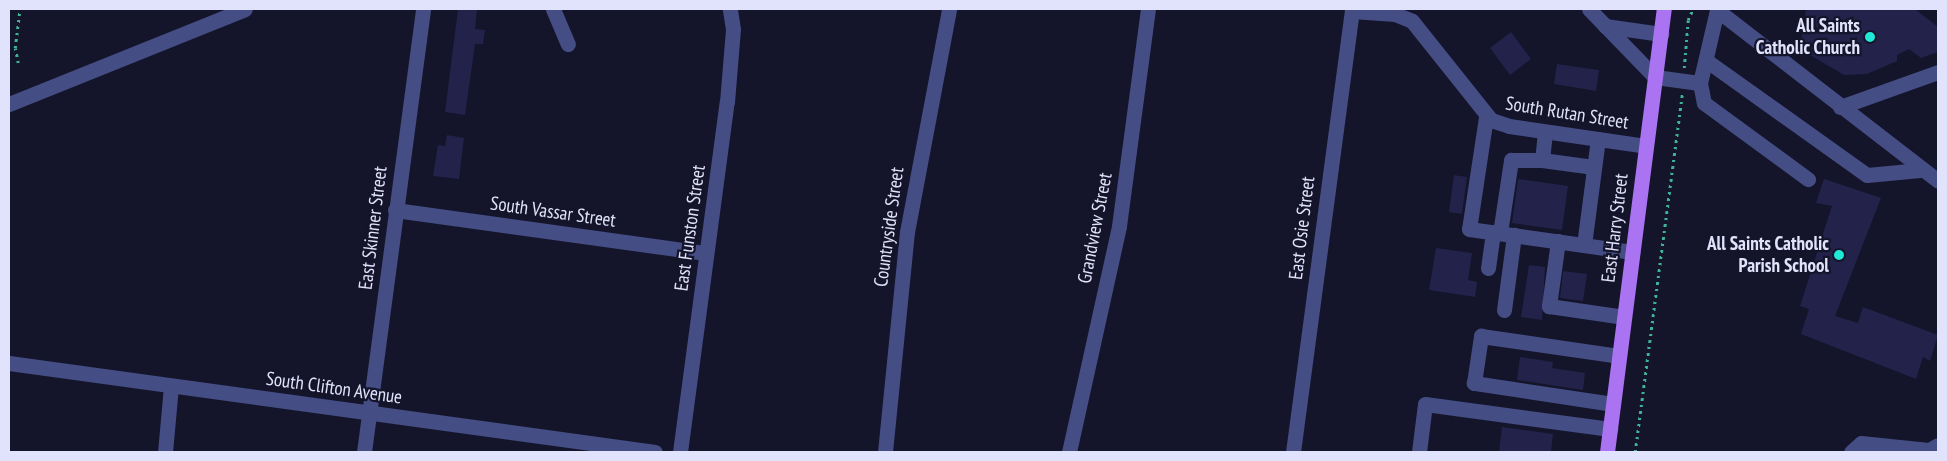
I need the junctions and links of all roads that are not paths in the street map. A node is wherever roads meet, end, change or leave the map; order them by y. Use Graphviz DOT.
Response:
graph roads {
  1 [pos="245,9"];
  2 [pos="423,9"];
  3 [pos="553,9"];
  4 [pos="730,9"];
  5 [pos="949,9"];
  6 [pos="1148,9"];
  7 [pos="1588,9"];
  8 [pos="1664,9"];
  9 [pos="1716,9"];
  10 [pos="1352,10"];
  11 [pos="1605,26"];
  12 [pos="1661,34"];
  13 [pos="568,44"];
  14 [pos="1707,61"];
  15 [pos="1938,72"];
  16 [pos="1655,77"];
  17 [pos="1693,82"];
  18 [pos="9,104"];
  19 [pos="1840,108"];
  20 [pos="1486,117"];
  21 [pos="1545,132"];
  22 [pos="1598,139"];
  23 [pos="1646,146"];
  24 [pos="1542,160"];
  25 [pos="1594,167"];
  26 [pos="1920,170"];
  27 [pos="1808,179"];
  28 [pos="1938,181"];
  29 [pos="395,210"];
  30 [pos="1502,234"];
  31 [pos="1558,241"];
  32 [pos="1584,245"];
  33 [pos="1632,252"];
  34 [pos="706,253"];
  35 [pos="1488,268"];
  36 [pos="1504,310"];
  37 [pos="1624,318"];
  38 [pos="1619,356"];
  39 [pos="9,363"];
  40 [pos="171,386"];
  41 [pos="1613,404"];
  42 [pos="369,413"];
  43 [pos="1610,429"];
  44 [pos="1938,444"];
  45 [pos="551,445"];
  46 [pos="165,452"];
  47 [pos="364,452"];
  48 [pos="654,452"];
  49 [pos="680,452"];
  50 [pos="885,452"];
  51 [pos="1069,452"];
  52 [pos="1293,452"];
  53 [pos="1419,452"];
  54 [pos="1607,452"];
  55 [pos="1851,452"];
  1 -- 18 [label="street"];
  2 -- 29 [label="street, East Skinner Street"];
  3 -- 13 [label="street"];
  4 -- 34 [label="street, East Funston Street"];
  5 -- 50 [label="street, Countryside Street"];
  6 -- 51 [label="street, Grandview Street"];
  7 -- 11 [label="street"];
  8 -- 12 [label="main road, East Harry Street"];
  9 -- 14 [label="street"];
  9 -- 19 [label="street"];
  10 -- 20 [label="street, South Rutan Street"];
  10 -- 52 [label="street, East Osie Street"];
  11 -- 12 [label="street"];
  11 -- 16 [label="street"];
  12 -- 16 [label="main road, East Harry Street"];
  14 -- 17 [label="street"];
  14 -- 26 [label="street"];
  15 -- 19 [label="street"];
  16 -- 17 [label="street"];
  16 -- 23 [label="main road, East Harry Street"];
  17 -- 27 [label="street"];
  19 -- 26 [label="street"];
  20 -- 21 [label="street, South Rutan Street"];
  20 -- 30 [label="street"];
  21 -- 22 [label="street, South Rutan Street"];
  21 -- 24 [label="street"];
  22 -- 23 [label="street, South Rutan Street"];
  22 -- 25 [label="street"];
  23 -- 33 [label="main road, East Harry Street"];
  24 -- 25 [label="street"];
  24 -- 30 [label="street"];
  25 -- 32 [label="street"];
  26 -- 28 [label="street"];
  29 -- 34 [label="street, South Vassar Street"];
  29 -- 42 [label="street, East Skinner Street"];
  30 -- 31 [label="street"];
  30 -- 35 [label="street"];
  30 -- 36 [label="street"];
  31 -- 32 [label="street"];
  31 -- 37 [label="street"];
  32 -- 33 [label="street"];
  33 -- 37 [label="main road, East Harry Street"];
  34 -- 49 [label="street, East Funston Street"];
  37 -- 38 [label="main road, East Harry Street"];
  38 -- 41 [label="main road, East Harry Street"];
  38 -- 41 [label="street"];
  39 -- 40 [label="street, South Clifton Avenue"];
  40 -- 42 [label="street, South Clifton Avenue"];
  40 -- 46 [label="street"];
  41 -- 43 [label="main road, East Harry Street"];
  42 -- 45 [label="street, South Clifton Avenue"];
  42 -- 47 [label="street, East Skinner Street"];
  43 -- 53 [label="street"];
  43 -- 54 [label="main road, East Harry Street"];
  44 -- 55 [label="street"];
  45 -- 48 [label="street, South Clifton Avenue"];
}
